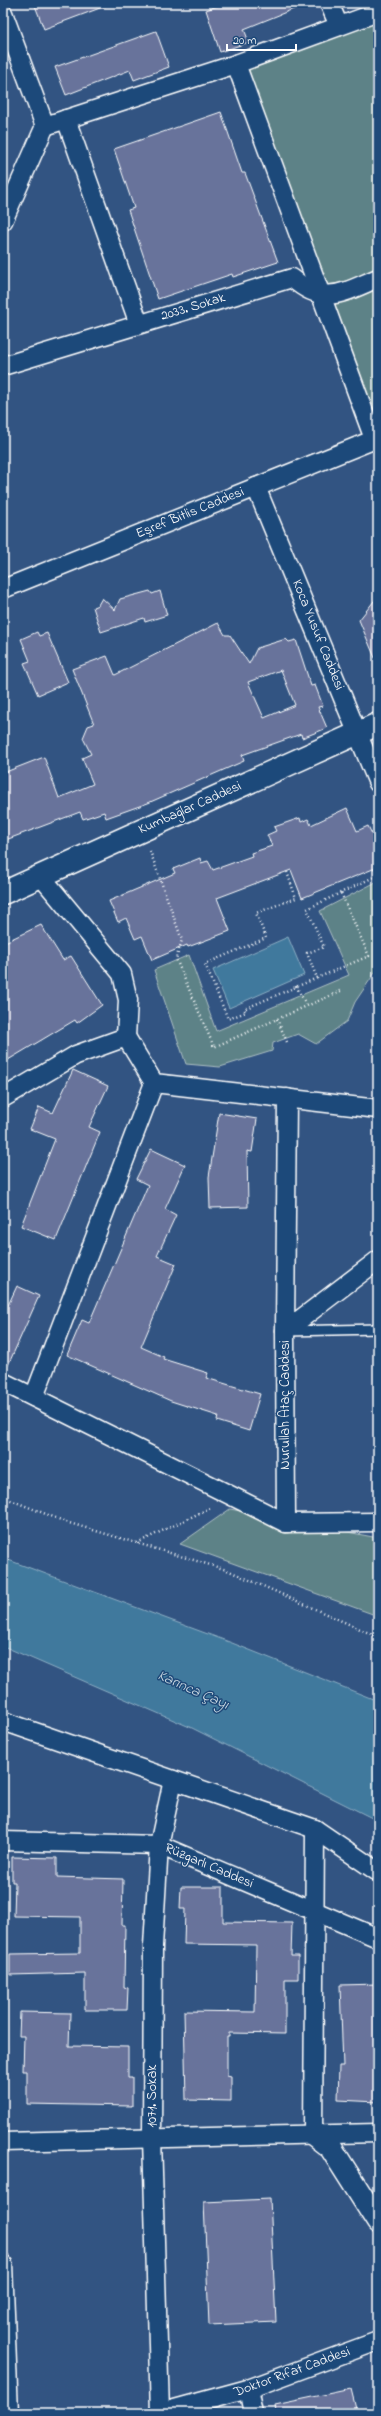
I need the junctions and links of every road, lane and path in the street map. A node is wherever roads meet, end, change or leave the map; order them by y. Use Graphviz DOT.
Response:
graph roads {
  1 [pos="329,3"];
  2 [pos="378,12"];
  3 [pos="3,13"];
  4 [pos="338,26"];
  5 [pos="236,64"];
  6 [pos="66,119"];
  7 [pos="45,126"];
  8 [pos="3,221"];
  9 [pos="378,278"];
  10 [pos="323,295"];
  11 [pos="139,324"];
  12 [pos="3,366"];
  13 [pos="376,439"];
  14 [pos="256,486"];
  15 [pos="3,589"];
  16 [pos="378,724"];
  17 [pos="357,733"];
  18 [pos="378,784"];
  19 [pos="141,830"];
  20 [pos="287,872"];
  21 [pos="378,875"];
  22 [pos="40,876"];
  23 [pos="3,893"];
  24 [pos="341,893"];
  25 [pos="317,978"];
  26 [pos="296,986"];
  27 [pos="343,990"];
  28 [pos="307,1006"];
  29 [pos="277,1020"];
  30 [pos="126,1037"];
  31 [pos="287,1042"];
  32 [pos="154,1084"];
  33 [pos="3,1098"];
  34 [pos="287,1098"];
  35 [pos="378,1109"];
  36 [pos="378,1260"];
  37 [pos="378,1329"];
  38 [pos="285,1332"];
  39 [pos="3,1382"];
  40 [pos="34,1397"];
  41 [pos="3,1497"];
  42 [pos="234,1497"];
  43 [pos="378,1522"];
  44 [pos="286,1523"];
  45 [pos="137,1543"];
  46 [pos="378,1637"];
  47 [pos="3,1721"];
  48 [pos="173,1780"];
  49 [pos="315,1829"];
  50 [pos="3,1841"];
  51 [pos="159,1845"];
  52 [pos="378,1872"];
  53 [pos="315,1910"];
  54 [pos="378,1938"];
  55 [pos="378,2133"];
  56 [pos="313,2134"];
  57 [pos="152,2138"];
  58 [pos="3,2142"];
  59 [pos="378,2222"];
  60 [pos="3,2264"];
  61 [pos="378,2341"];
  62 [pos="248,2389"];
  63 [pos="9,2413"];
  64 [pos="160,2413"];
  65 [pos="253,2413"];
  1 -- 4 [label="street"];
  2 -- 4 [label="street"];
  3 -- 7 [label="street"];
  4 -- 5 [label="street"];
  5 -- 6 [label="street"];
  5 -- 10 [label="street"];
  6 -- 7 [label="street"];
  6 -- 11 [label="street"];
  7 -- 8 [label="street"];
  9 -- 10 [label="street"];
  10 -- 11 [label="street, 2033. Sokak"];
  10 -- 13 [label="street"];
  11 -- 12 [label="street, 2033. Sokak"];
  13 -- 14 [label="street, Eşref Bitlis Caddesi"];
  14 -- 15 [label="street, Eşref Bitlis Caddesi"];
  14 -- 17 [label="street, Koca Yusuf Caddesi"];
  16 -- 17 [label="main road, Kumbağlar Caddesi"];
  17 -- 18 [label="street, Koca Yusuf Caddesi"];
  17 -- 19 [label="main road, Kumbağlar Caddesi"];
  19 -- 22 [label="main road, Kumbağlar Caddesi"];
  19 -- 29 [label="path"];
  20 -- 26 [label="path"];
  21 -- 24 [label="path"];
  22 -- 23 [label="main road, Kumbağlar Caddesi"];
  22 -- 30 [label="street"];
  24 -- 25 [label="path"];
  24 -- 25 [label="path"];
  25 -- 26 [label="path"];
  26 -- 28 [label="path"];
  27 -- 28 [label="path"];
  28 -- 29 [label="path"];
  29 -- 31 [label="path"];
  30 -- 32 [label="street"];
  30 -- 33 [label="street"];
  32 -- 34 [label="street"];
  32 -- 40 [label="street"];
  34 -- 35 [label="street"];
  34 -- 38 [label="street"];
  36 -- 38 [label="street, Nurullah Ataç Caddesi"];
  37 -- 38 [label="lane"];
  38 -- 44 [label="street, Nurullah Ataç Caddesi"];
  39 -- 40 [label="street"];
  40 -- 42 [label="street"];
  41 -- 45 [label="path"];
  42 -- 44 [label="street"];
  42 -- 45 [label="path"];
  43 -- 44 [label="street"];
  45 -- 46 [label="path"];
  47 -- 48 [label="street"];
  48 -- 49 [label="street"];
  48 -- 51 [label="street, 1071. Sokak"];
  49 -- 52 [label="street"];
  49 -- 53 [label="street"];
  50 -- 51 [label="street, Rüzgarlı Caddesi"];
  51 -- 53 [label="street, Rüzgarlı Caddesi"];
  51 -- 57 [label="street, 1071. Sokak"];
  53 -- 54 [label="street, Rüzgarlı Caddesi"];
  53 -- 56 [label="street"];
  55 -- 56 [label="street"];
  56 -- 57 [label="street"];
  56 -- 59 [label="main road"];
  57 -- 58 [label="street"];
  57 -- 64 [label="street, 1071. Sokak"];
  60 -- 63 [label="street"];
  61 -- 62 [label="street, Doktor Rıfat Caddesi"];
  62 -- 64 [label="street, Doktor Rıfat Caddesi"];
  62 -- 65 [label="street"];
}
